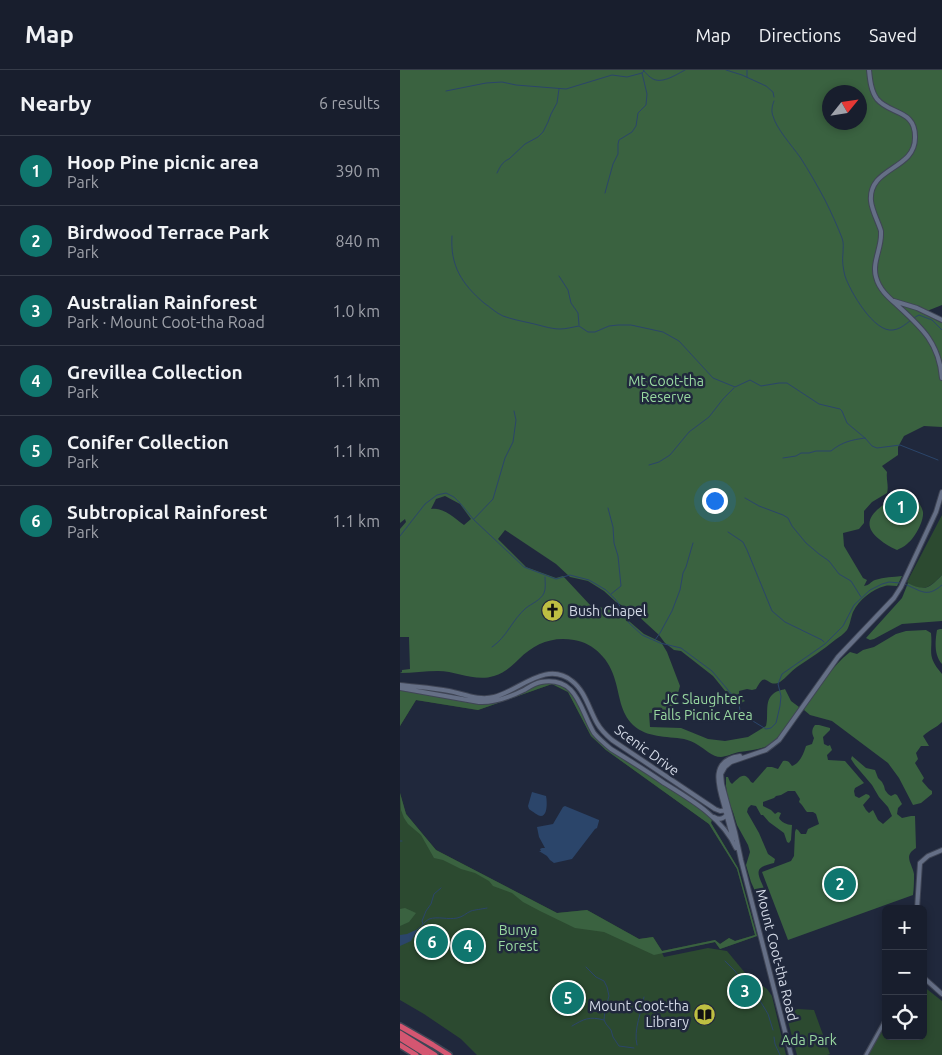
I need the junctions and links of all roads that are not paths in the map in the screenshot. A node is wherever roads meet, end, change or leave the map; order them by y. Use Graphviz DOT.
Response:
graph roads {
  1 [pos="868,70"];
  2 [pos="892,300"];
  3 [pos="921,310"];
  4 [pos="911,318"];
  5 [pos="942,320"];
  6 [pos="942,378"];
  7 [pos="942,492"];
  8 [pos="401,686"];
  9 [pos="727,812"];
  10 [pos="709,813"];
  11 [pos="737,850"];
  12 [pos="942,850"];
  13 [pos="741,860"];
  14 [pos="917,905"];
  15 [pos="927,981"];
  16 [pos="942,994"];
  17 [pos="400,1026"];
  18 [pos="882,1026"];
  19 [pos="400,1034"];
  20 [pos="400,1038"];
  21 [pos="400,1045"];
  22 [pos="416,1055"];
  23 [pos="427,1055"];
  24 [pos="435,1055"];
  25 [pos="448,1055"];
  26 [pos="791,1055"];
  27 [pos="866,1055"];
  1 -- 2 [label="main road"];
  2 -- 3 [label="main road"];
  2 -- 4 [label="main road"];
  3 -- 4 [label="main road"];
  3 -- 5 [label="main road"];
  4 -- 6 [label="main road"];
  7 -- 9 [label="main road"];
  8 -- 9 [label="main road, Scenic Drive"];
  8 -- 10 [label="main road, Scenic Drive"];
  9 -- 10 [label="main road, Scenic Drive"];
  9 -- 11 [label="main road, Mount Coot-tha Road"];
  9 -- 13 [label="main road, Mount Coot-tha Road"];
  10 -- 11 [label="main road, Scenic Drive"];
  11 -- 13 [label="main road, Mount Coot-tha Road"];
  12 -- 14 [label="main road"];
  13 -- 26 [label="main road, Mount Coot-tha Road"];
  15 -- 16 [label="main road"];
  17 -- 25 [label="highway"];
  18 -- 27 [label="street"];
  19 -- 24 [label="highway"];
  20 -- 23 [label="highway"];
  21 -- 22 [label="highway"];
}
